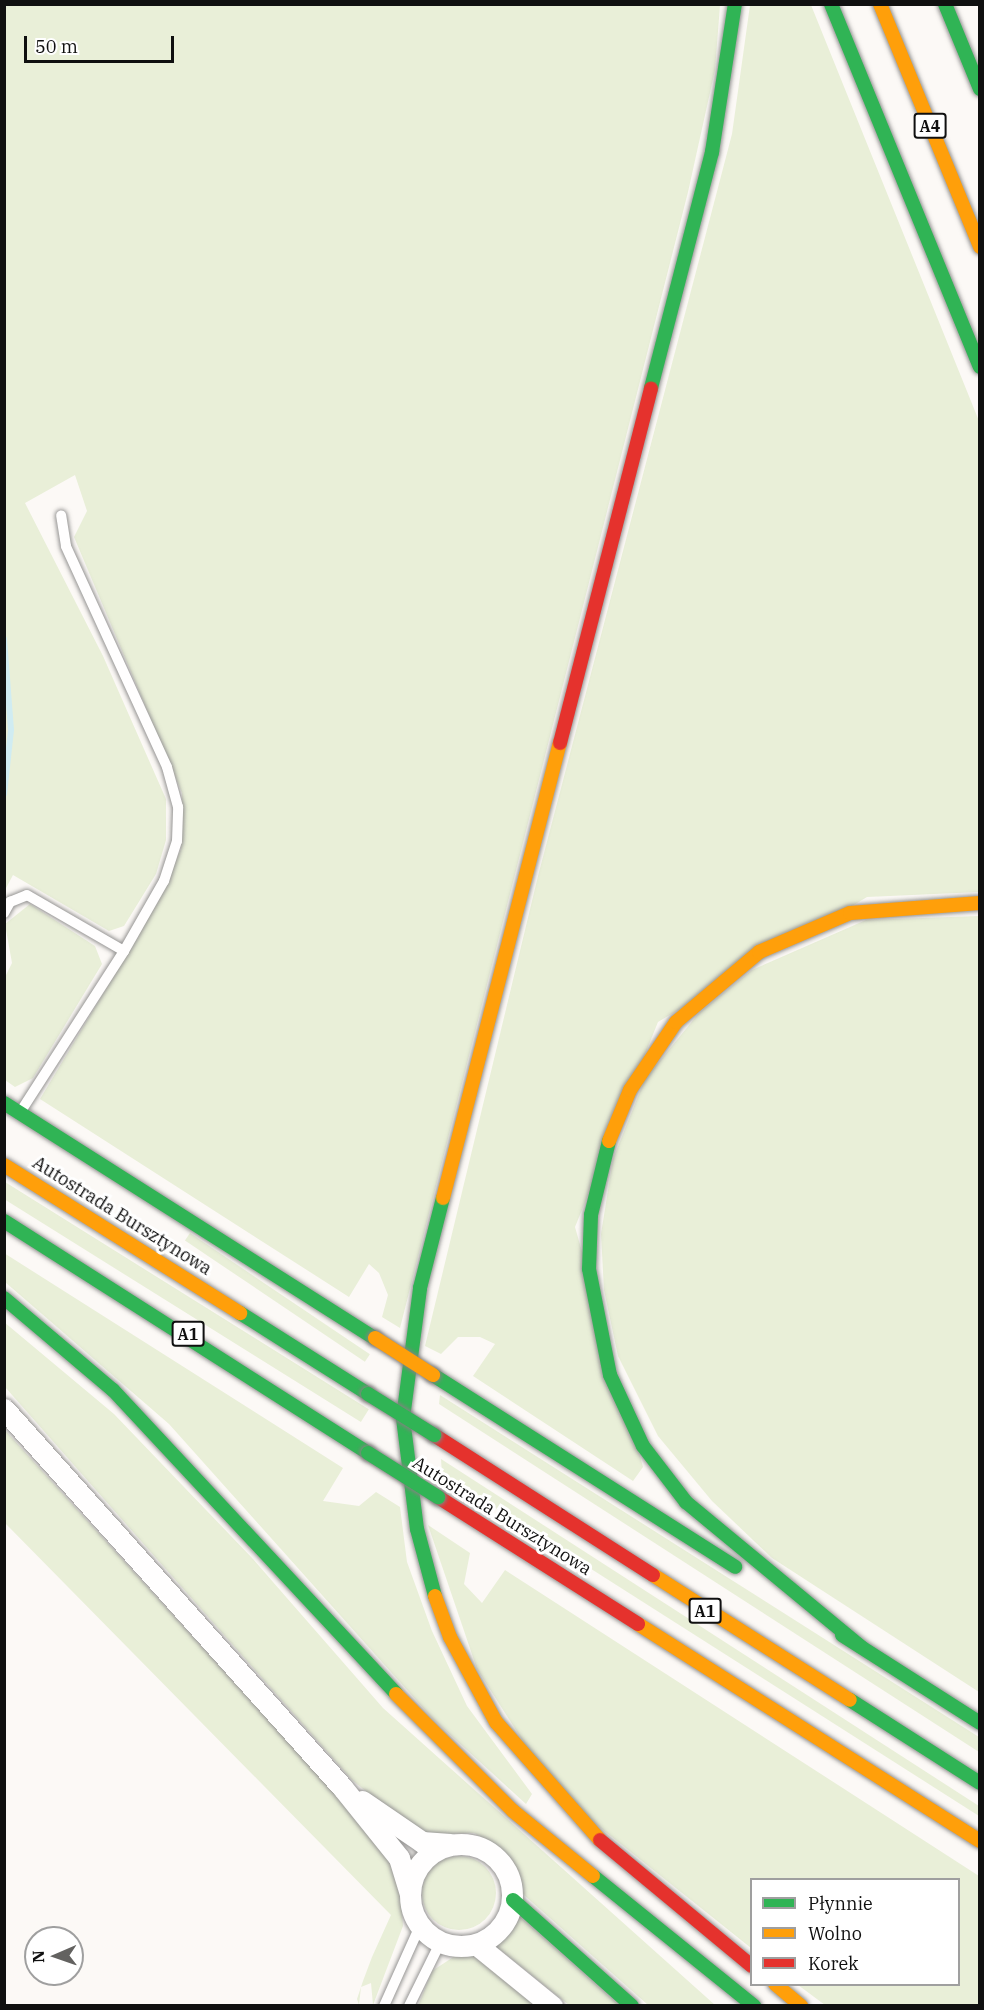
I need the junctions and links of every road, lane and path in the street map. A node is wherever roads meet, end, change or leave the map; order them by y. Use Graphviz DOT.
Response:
graph roads {
  1 [pos="735,4"];
  2 [pos="831,4"];
  3 [pos="880,4"];
  4 [pos="945,4"];
  5 [pos="980,89"];
  6 [pos="980,247"];
  7 [pos="980,367"];
  8 [pos="61,515"];
  9 [pos="980,903"];
  10 [pos="4,913"];
  11 [pos="124,951"];
  12 [pos="4,1103"];
  13 [pos="20,1112"];
  14 [pos="4,1165"];
  15 [pos="4,1221"];
  16 [pos="4,1298"];
  17 [pos="4,1409"];
  18 [pos="861,1647"];
  19 [pos="980,1723"];
  20 [pos="980,1783"];
  21 [pos="342,1787"];
  22 [pos="980,1841"];
  23 [pos="454,1844"];
  24 [pos="410,1893"];
  25 [pos="513,1900"];
  26 [pos="420,1926"];
  27 [pos="440,1943"];
  28 [pos="477,1945"];
  29 [pos="750,1964"];
  30 [pos="777,1986"];
  31 [pos="384,2006"];
  32 [pos="409,2006"];
  33 [pos="552,2006"];
  34 [pos="632,2006"];
  35 [pos="754,2006"];
  36 [pos="801,2006"];
  1 -- 29 [label="main road"];
  2 -- 7 [label="main road"];
  3 -- 6 [label="main road, A4"];
  4 -- 5 [label="main road"];
  8 -- 11 [label="lane"];
  9 -- 18 [label="main road"];
  10 -- 11 [label="lane"];
  11 -- 13 [label="lane"];
  12 -- 13 [label="main road"];
  13 -- 18 [label="main road, bridge"];
  14 -- 20 [label="main road, Autostrada Bursztynowa / A1, bridge"];
  15 -- 22 [label="main road, Autostrada Bursztynowa / A1, bridge"];
  16 -- 35 [label="main road"];
  17 -- 21 [label="street"];
  18 -- 19 [label="main road"];
  21 -- 23 [label="street"];
  21 -- 24 [label="street"];
  23 -- 24 [label="street"];
  23 -- 25 [label="street"];
  24 -- 26 [label="street"];
  25 -- 28 [label="street"];
  25 -- 34 [label="main road"];
  26 -- 27 [label="street"];
  26 -- 31 [label="lane"];
  27 -- 28 [label="street"];
  27 -- 32 [label="lane"];
  28 -- 33 [label="street"];
  30 -- 36 [label="main road"];
}
